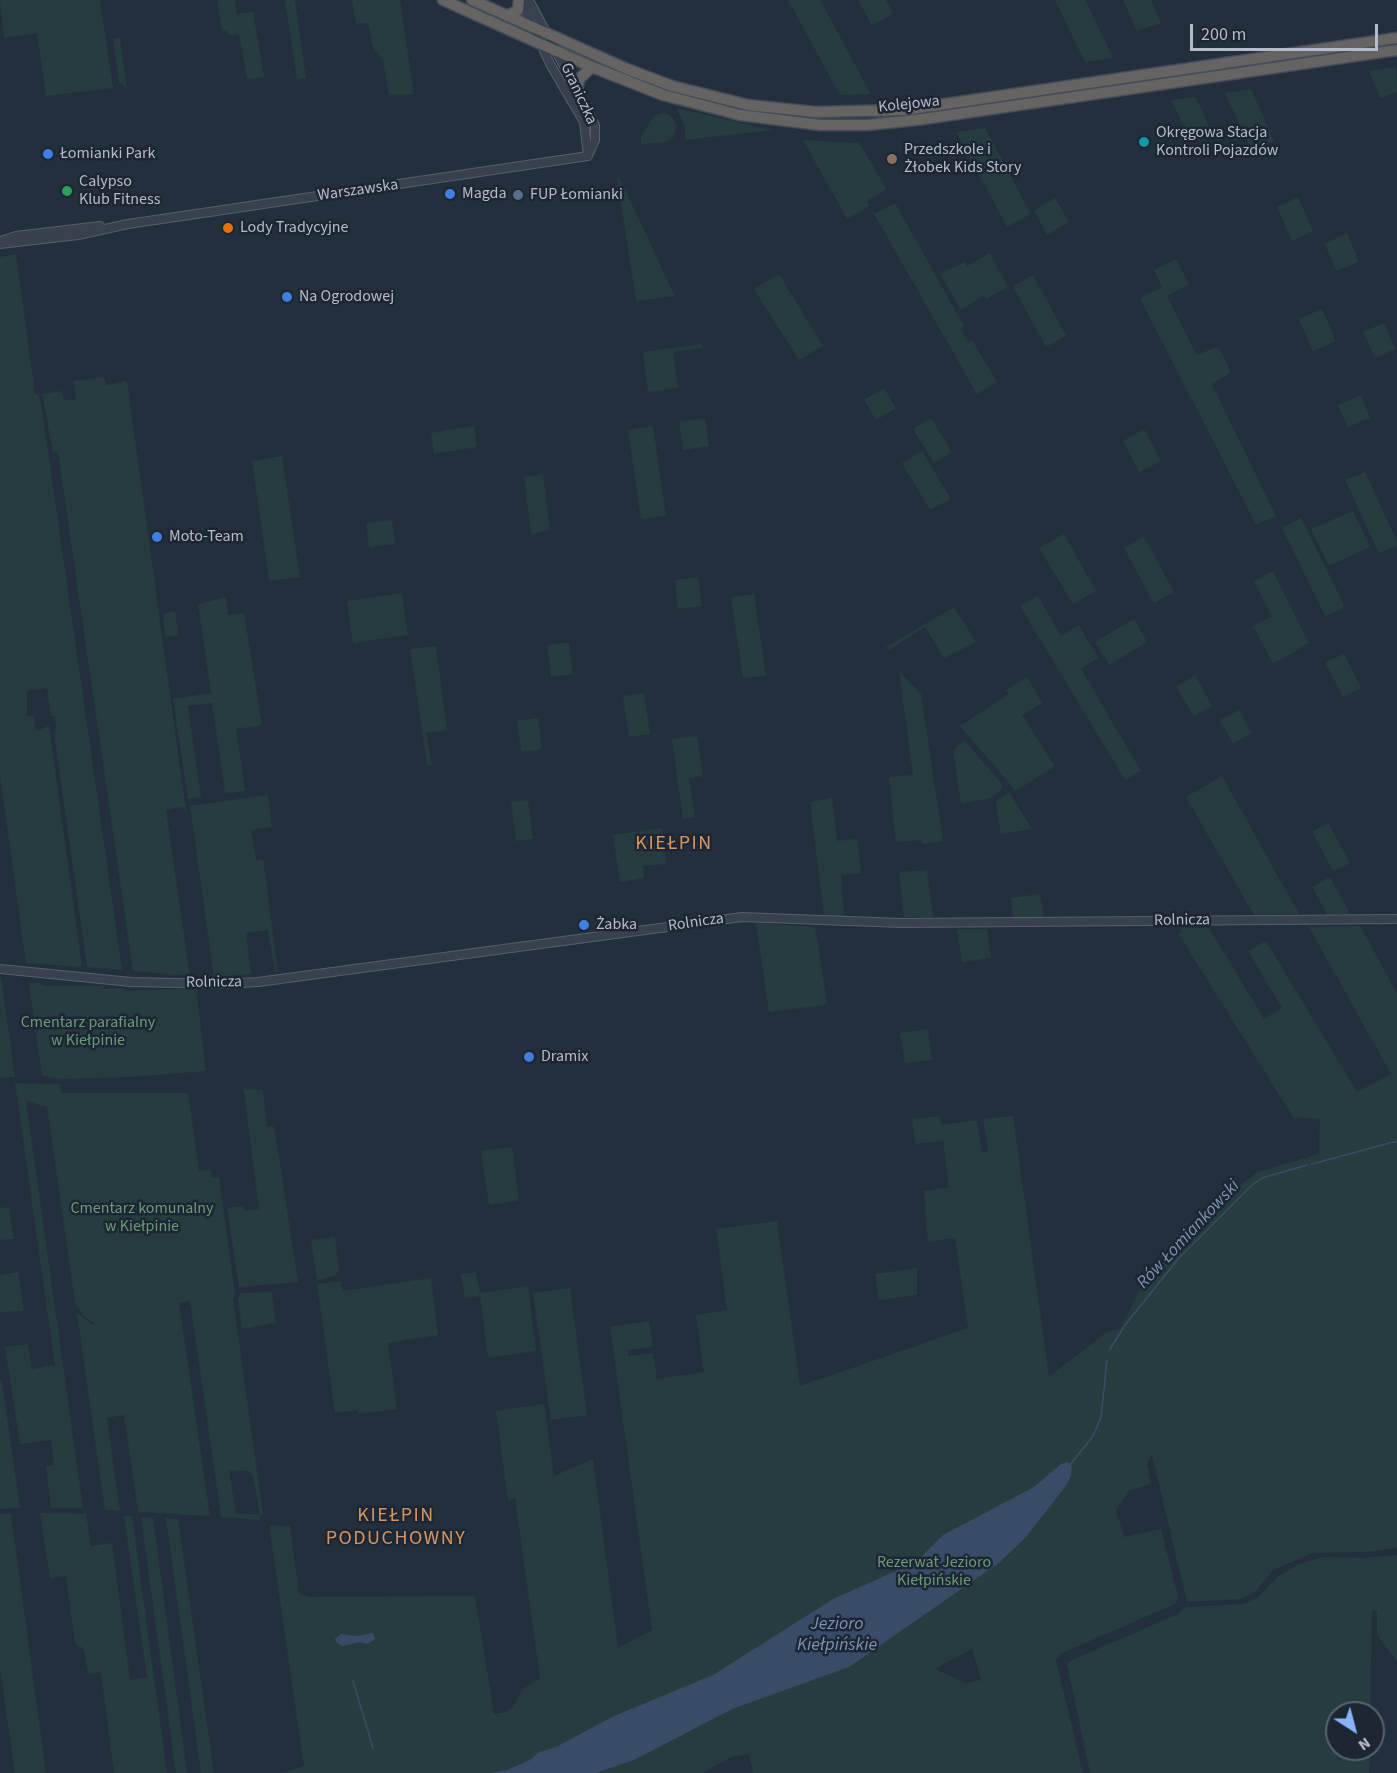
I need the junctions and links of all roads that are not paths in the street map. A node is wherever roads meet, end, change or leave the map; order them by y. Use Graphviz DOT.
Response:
graph roads {
  1 [pos="442,0"];
  2 [pos="472,0"];
  3 [pos="520,0"];
  4 [pos="529,0"];
  5 [pos="507,16"];
  6 [pos="534,28"];
  7 [pos="549,35"];
  8 [pos="1397,38"];
  9 [pos="541,44"];
  10 [pos="1397,50"];
  11 [pos="558,51"];
  12 [pos="592,67"];
  13 [pos="577,91"];
  14 [pos="588,156"];
  15 [pos="0,242"];
  16 [pos="1397,919"];
  17 [pos="0,969"];
  1 -- 9 [label="highway, Kolejowa"];
  2 -- 5 [label="highway, Kolejowa"];
  3 -- 5 [label="highway"];
  3 -- 6 [label="street, Graniczka"];
  4 -- 7 [label="street, Graniczka"];
  5 -- 6 [label="highway, Kolejowa"];
  6 -- 7 [label="highway, Kolejowa"];
  6 -- 9 [label="street, Graniczka"];
  7 -- 8 [label="highway, Kolejowa"];
  7 -- 11 [label="street, Graniczka"];
  9 -- 11 [label="highway, Kolejowa"];
  9 -- 14 [label="street, Graniczka"];
  10 -- 12 [label="highway, Kolejowa"];
  11 -- 12 [label="highway, Kolejowa"];
  11 -- 13 [label="street, Graniczka"];
  12 -- 13 [label="highway"];
  13 -- 14 [label="street, Graniczka"];
  14 -- 15 [label="street, Warszawska"];
  16 -- 17 [label="street, Rolnicza"];
}
